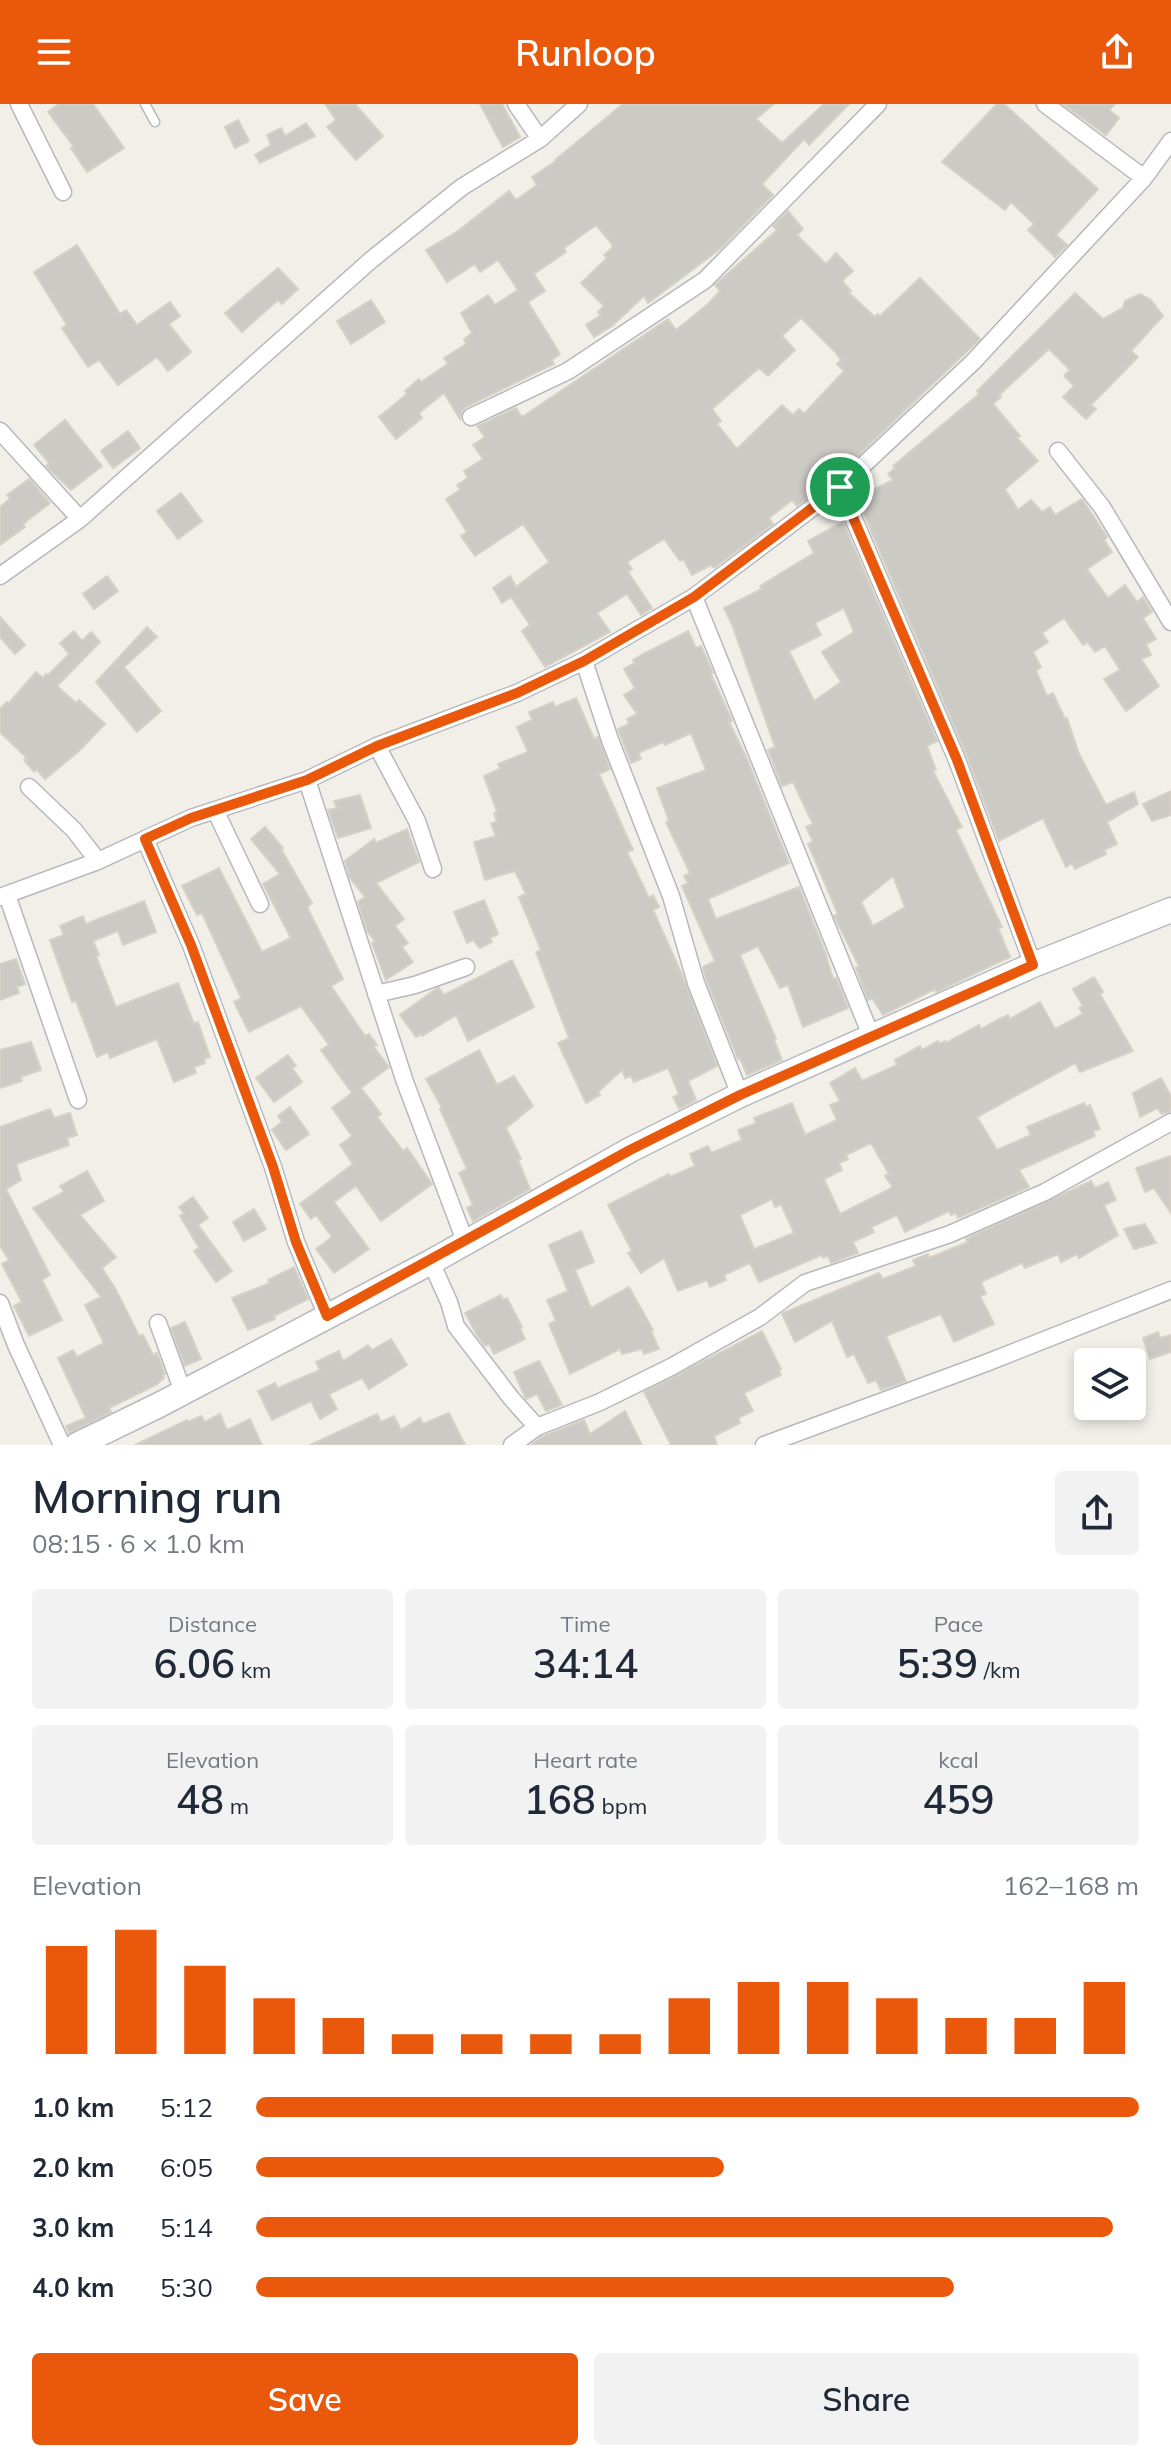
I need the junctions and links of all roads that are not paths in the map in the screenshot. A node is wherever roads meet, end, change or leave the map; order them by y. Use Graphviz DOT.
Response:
graph roads {
  1 [pos="19,104"];
  2 [pos="145,104"];
  3 [pos="516,104"];
  4 [pos="579,104"];
  5 [pos="878,104"];
  6 [pos="1045,104"];
  7 [pos="155,122"];
  8 [pos="540,139"];
  9 [pos="1168,150"];
  10 [pos="1144,178"];
  11 [pos="63,192"];
  12 [pos="471,417"];
  13 [pos="0,431"];
  14 [pos="1058,451"];
  15 [pos="840,487"];
  16 [pos="80,519"];
  17 [pos="0,576"];
  18 [pos="694,597"];
  19 [pos="1171,622"];
  20 [pos="584,661"];
  21 [pos="377,746"];
  22 [pos="307,780"];
  23 [pos="29,787"];
  24 [pos="215,810"];
  25 [pos="145,839"];
  26 [pos="98,861"];
  27 [pos="433,869"];
  28 [pos="4,896"];
  29 [pos="260,904"];
  30 [pos="1171,910"];
  31 [pos="1033,965"];
  32 [pos="466,967"];
  33 [pos="376,994"];
  34 [pos="872,1038"];
  35 [pos="740,1095"];
  36 [pos="78,1100"];
  37 [pos="1171,1122"];
  38 [pos="465,1241"];
  39 [pos="431,1262"];
  40 [pos="1171,1290"];
  41 [pos="0,1303"];
  42 [pos="327,1316"];
  43 [pos="158,1323"];
  44 [pos="183,1392"];
  45 [pos="537,1427"];
  46 [pos="62,1445"];
  47 [pos="77,1445"];
  48 [pos="512,1445"];
  49 [pos="764,1445"];
  1 -- 11 [label="street"];
  2 -- 7 [label="lane"];
  3 -- 8 [label="street"];
  4 -- 8 [label="street"];
  5 -- 12 [label="street"];
  6 -- 10 [label="street"];
  8 -- 16 [label="street"];
  9 -- 10 [label="street"];
  10 -- 15 [label="street"];
  13 -- 16 [label="street"];
  14 -- 19 [label="street"];
  15 -- 18 [label="street"];
  15 -- 31 [label="street"];
  16 -- 17 [label="street"];
  18 -- 20 [label="street"];
  18 -- 34 [label="street"];
  20 -- 21 [label="street"];
  20 -- 35 [label="street"];
  21 -- 22 [label="street"];
  21 -- 27 [label="street"];
  22 -- 24 [label="street"];
  22 -- 33 [label="street"];
  23 -- 26 [label="street"];
  24 -- 25 [label="street"];
  24 -- 29 [label="street"];
  25 -- 26 [label="street"];
  25 -- 42 [label="street"];
  26 -- 28 [label="street"];
  28 -- 36 [label="street"];
  30 -- 31 [label="main road"];
  31 -- 34 [label="main road"];
  32 -- 33 [label="street"];
  33 -- 38 [label="street"];
  34 -- 35 [label="main road"];
  35 -- 38 [label="main road"];
  37 -- 45 [label="street"];
  38 -- 39 [label="main road"];
  39 -- 42 [label="main road"];
  39 -- 45 [label="street"];
  40 -- 49 [label="street"];
  41 -- 46 [label="street"];
  42 -- 44 [label="main road"];
  43 -- 44 [label="street"];
  44 -- 47 [label="main road"];
  45 -- 48 [label="street"];
}
